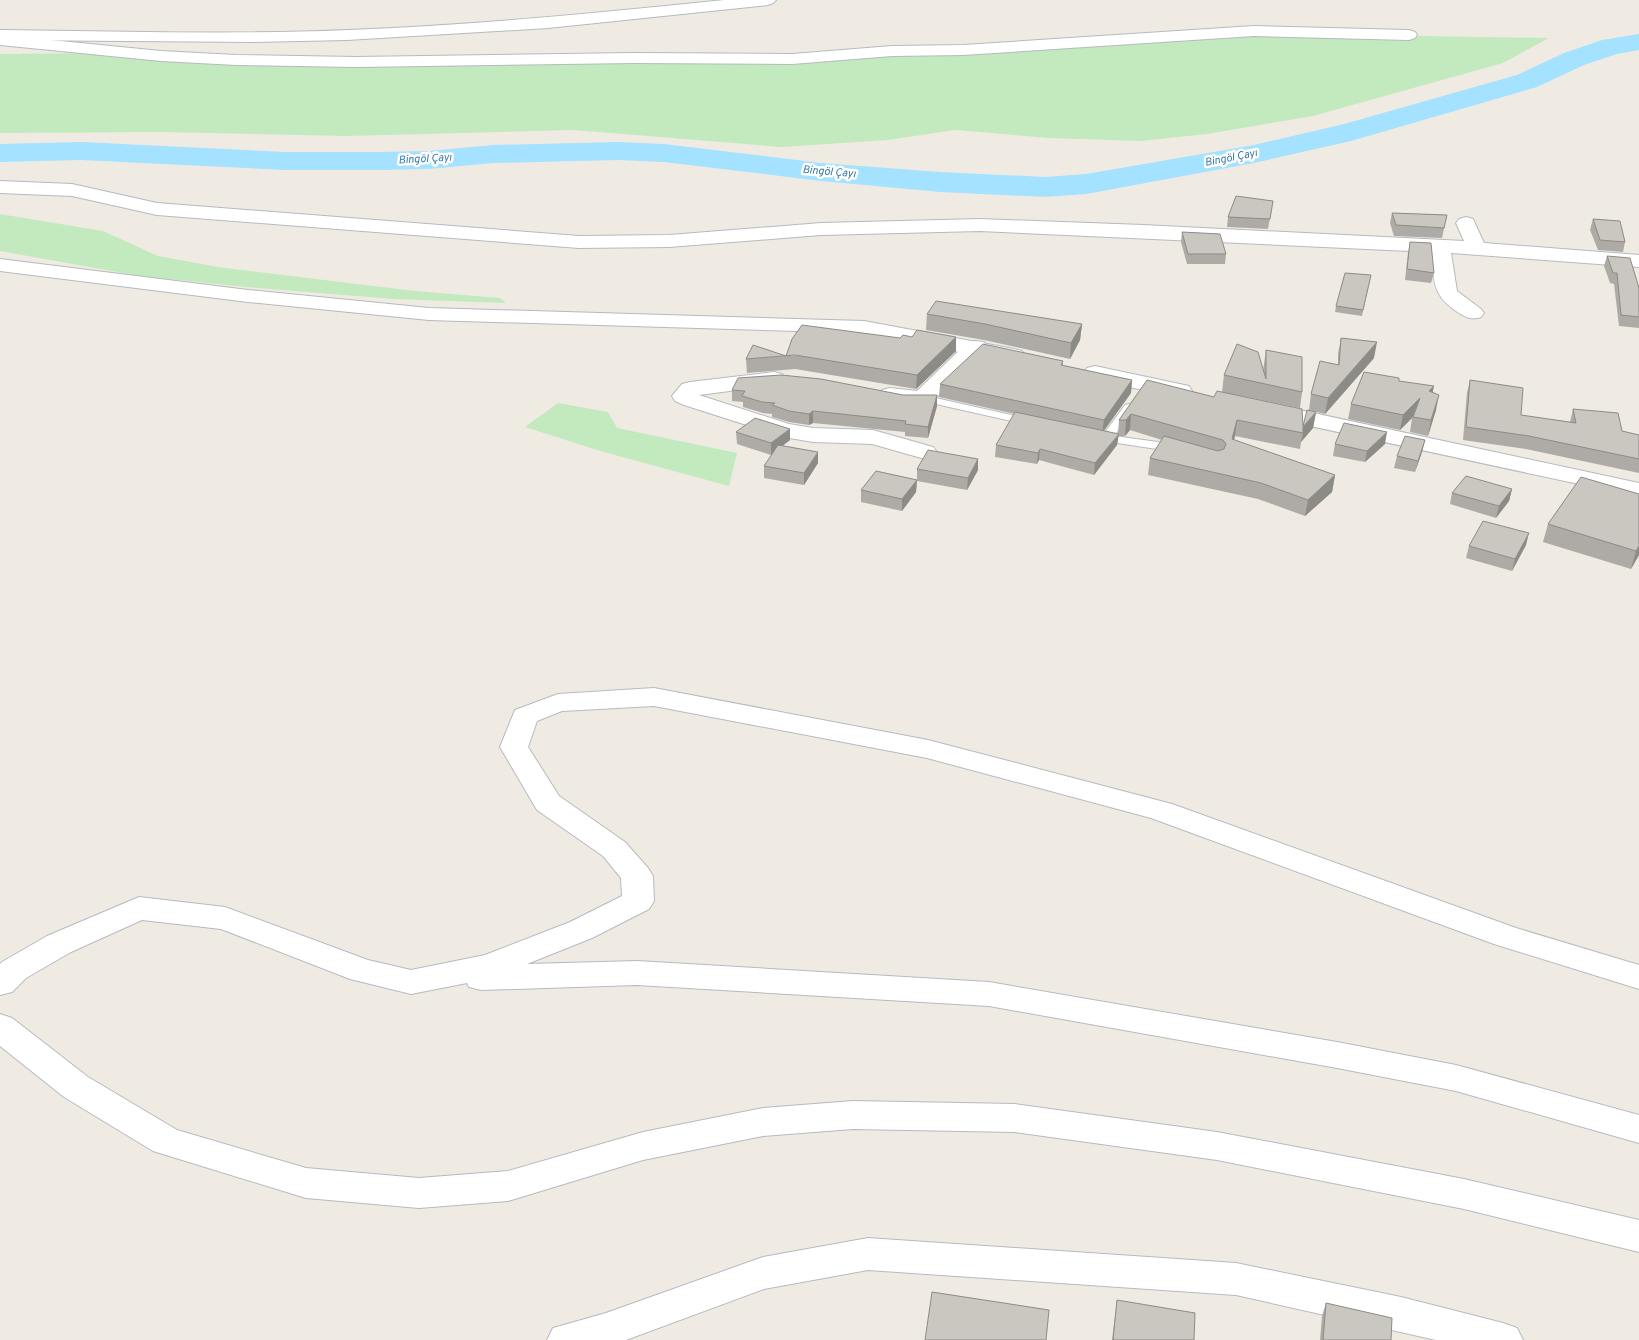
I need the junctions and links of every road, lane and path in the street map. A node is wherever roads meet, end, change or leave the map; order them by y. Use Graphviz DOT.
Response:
graph roads {
  1 [pos="768,0"];
  2 [pos="738,2"];
  3 [pos="0,35"];
  4 [pos="1408,35"];
  5 [pos="0,40"];
  6 [pos="0,187"];
  7 [pos="1466,223"];
  8 [pos="1440,246"];
  9 [pos="1476,248"];
  10 [pos="1639,261"];
  11 [pos="0,265"];
  12 [pos="1474,313"];
  13 [pos="976,347"];
  14 [pos="1033,360"];
  15 [pos="1080,370"];
  16 [pos="795,378"];
  17 [pos="1140,392"];
  18 [pos="1203,396"];
  19 [pos="922,398"];
  20 [pos="1252,407"];
  21 [pos="873,410"];
  22 [pos="1045,425"];
  23 [pos="1089,435"];
  24 [pos="1106,439"];
  25 [pos="925,452"];
  26 [pos="1187,454"];
  27 [pos="1639,490"];
  28 [pos="1639,978"];
  29 [pos="411,982"];
  30 [pos="0,983"];
  31 [pos="0,1027"];
  32 [pos="1639,1129"];
  33 [pos="1639,1236"];
  34 [pos="567,1340"];
  35 [pos="1503,1340"];
  1 -- 2 [label="street"];
  2 -- 3 [label="street"];
  4 -- 5 [label="street"];
  6 -- 8 [label="street"];
  7 -- 9 [label="street"];
  8 -- 9 [label="street"];
  8 -- 12 [label="street"];
  9 -- 10 [label="street"];
  11 -- 13 [label="street"];
  13 -- 14 [label="street"];
  13 -- 19 [label="street"];
  15 -- 17 [label="street"];
  16 -- 21 [label="street"];
  17 -- 18 [label="street"];
  17 -- 24 [label="lane"];
  19 -- 21 [label="street"];
  19 -- 22 [label="lane"];
  20 -- 27 [label="street"];
  21 -- 25 [label="street"];
  23 -- 24 [label="lane"];
  24 -- 26 [label="lane"];
  28 -- 29 [label="street"];
  29 -- 30 [label="street"];
  29 -- 32 [label="street"];
  31 -- 33 [label="street"];
  34 -- 35 [label="street"];
}
